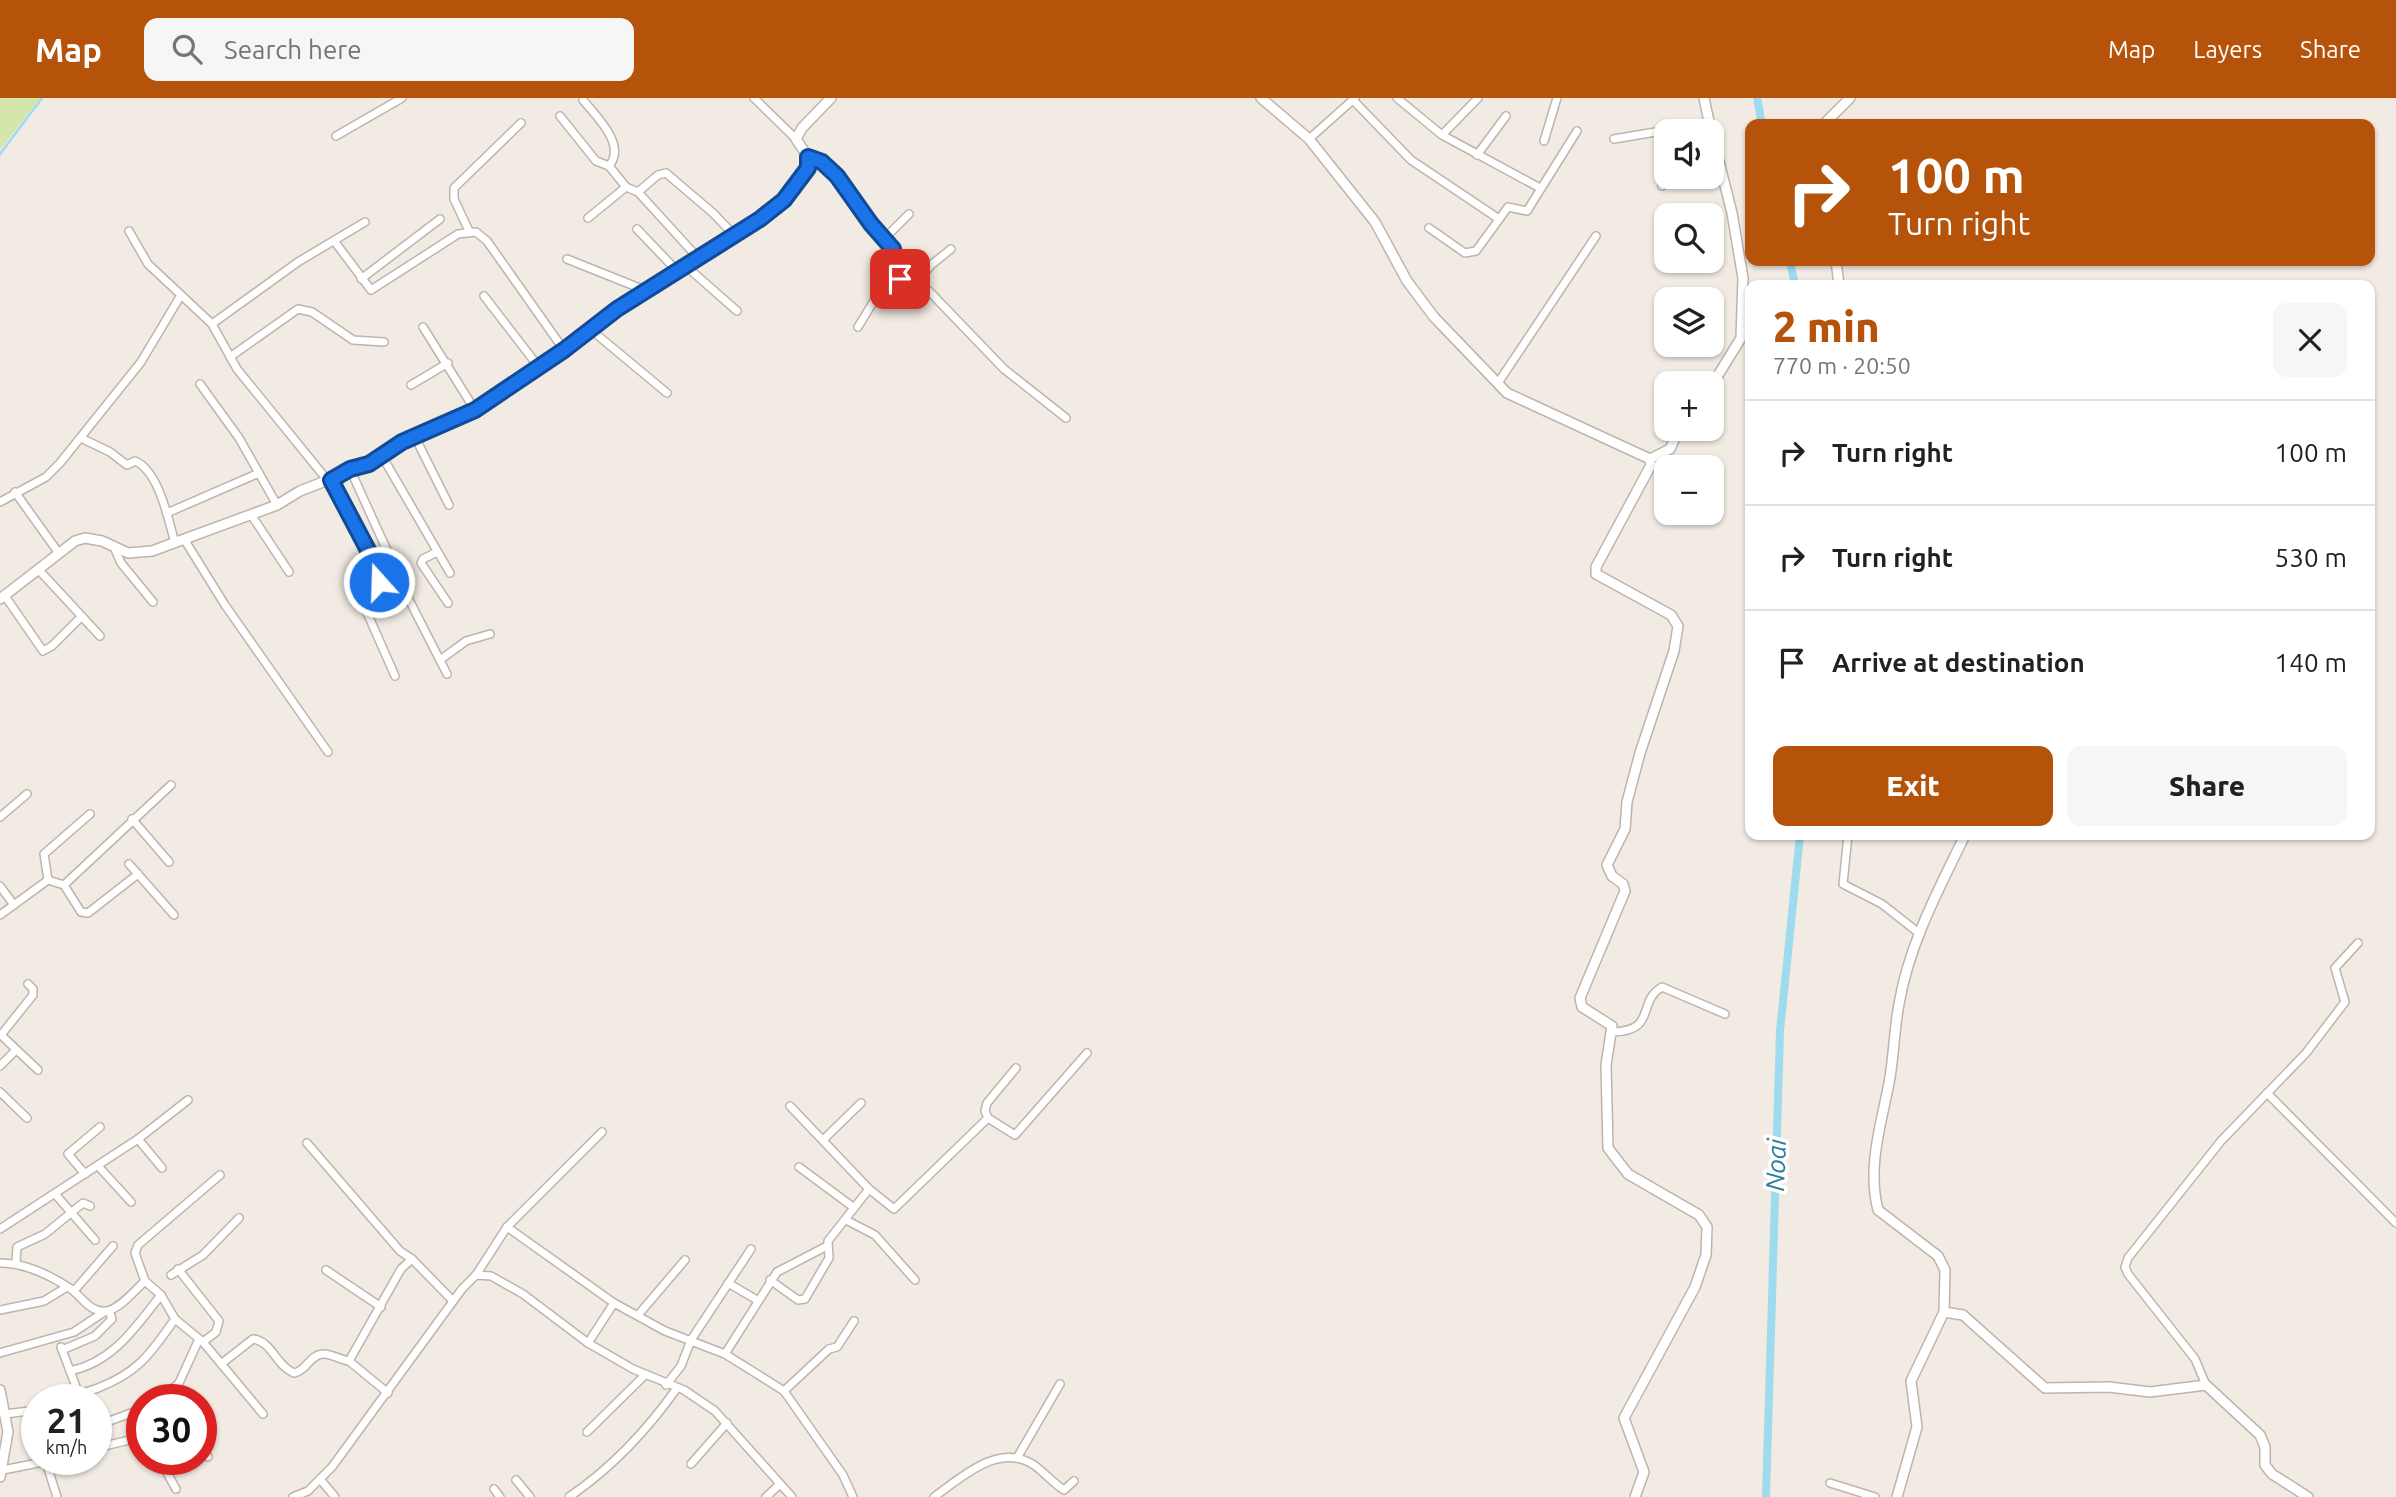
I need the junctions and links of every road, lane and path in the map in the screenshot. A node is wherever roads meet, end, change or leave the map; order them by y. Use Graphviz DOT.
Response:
graph roads {
  1 [pos="402,98"];
  2 [pos="754,98"];
  3 [pos="831,98"];
  4 [pos="1261,98"];
  5 [pos="1397,98"];
  6 [pos="1478,98"];
  7 [pos="1557,98"];
  8 [pos="1704,98"];
  9 [pos="1850,98"];
  10 [pos="1354,99"];
  11 [pos="583,100"];
  12 [pos="560,116"];
  13 [pos="1506,116"];
  14 [pos="1708,119"];
  15 [pos="1829,119"];
  16 [pos="522,123"];
  17 [pos="1577,131"];
  18 [pos="1654,133"];
  19 [pos="1442,135"];
  20 [pos="337,136"];
  21 [pos="796,139"];
  22 [pos="1309,139"];
  23 [pos="1614,139"];
  24 [pos="1544,141"];
  25 [pos="1477,155"];
  26 [pos="808,157"];
  27 [pos="609,166"];
  28 [pos="1724,183"];
  29 [pos="626,187"];
  30 [pos="1540,188"];
  31 [pos="638,192"];
  32 [pos="909,215"];
  33 [pos="588,218"];
  34 [pos="440,219"];
  35 [pos="1499,219"];
  36 [pos="365,222"];
  37 [pos="1429,228"];
  38 [pos="637,229"];
  39 [pos="129,231"];
  40 [pos="469,231"];
  41 [pos="735,236"];
  42 [pos="1596,236"];
  43 [pos="885,238"];
  44 [pos="335,242"];
  45 [pos="951,249"];
  46 [pos="895,254"];
  47 [pos="567,259"];
  48 [pos="699,259"];
  49 [pos="682,270"];
  50 [pos="361,279"];
  51 [pos="911,289"];
  52 [pos="647,291"];
  53 [pos="181,295"];
  54 [pos="484,296"];
  55 [pos="737,311"];
  56 [pos="212,324"];
  57 [pos="423,327"];
  58 [pos="858,327"];
  59 [pos="590,329"];
  60 [pos="384,342"];
  61 [pos="564,350"];
  62 [pos="230,358"];
  63 [pos="447,363"];
  64 [pos="538,366"];
  65 [pos="1721,371"];
  66 [pos="1498,383"];
  67 [pos="200,384"];
  68 [pos="411,385"];
  69 [pos="667,393"];
  70 [pos="475,410"];
  71 [pos="1066,418"];
  72 [pos="415,437"];
  73 [pos="81,438"];
  74 [pos="1674,441"];
  75 [pos="382,456"];
  76 [pos="1650,459"];
  77 [pos="350,469"];
  78 [pos="259,473"];
  79 [pos="330,480"];
  80 [pos="15,492"];
  81 [pos="0,502"];
  82 [pos="276,505"];
  83 [pos="449,505"];
  84 [pos="167,513"];
  85 [pos="252,516"];
  86 [pos="180,541"];
  87 [pos="114,547"];
  88 [pos="58,552"];
  89 [pos="437,552"];
  90 [pos="390,557"];
  91 [pos="38,569"];
  92 [pos="289,572"];
  93 [pos="450,573"];
  94 [pos="384,590"];
  95 [pos="2,597"];
  96 [pos="153,602"];
  97 [pos="448,603"];
  98 [pos="81,617"];
  99 [pos="491,634"];
  100 [pos="100,636"];
  101 [pos="440,660"];
  102 [pos="447,674"];
  103 [pos="395,676"];
  104 [pos="328,752"];
  105 [pos="171,785"];
  106 [pos="27,794"];
  107 [pos="89,814"];
  108 [pos="0,817"];
  109 [pos="132,819"];
  110 [pos="1847,840"];
  111 [pos="1963,840"];
  112 [pos="169,862"];
  113 [pos="129,864"];
  114 [pos="138,874"];
  115 [pos="48,880"];
  116 [pos="64,885"];
  117 [pos="0,886"];
  118 [pos="14,905"];
  119 [pos="0,915"];
  120 [pos="174,915"];
  121 [pos="1920,934"];
  122 [pos="2358,943"];
  123 [pos="28,984"];
  124 [pos="1725,1014"];
  125 [pos="1612,1032"];
  126 [pos="15,1051"];
  127 [pos="1087,1053"];
  128 [pos="0,1066"];
  129 [pos="1016,1069"];
  130 [pos="38,1070"];
  131 [pos="0,1092"];
  132 [pos="2267,1093"];
  133 [pos="188,1100"];
  134 [pos="861,1103"];
  135 [pos="790,1106"];
  136 [pos="27,1118"];
  137 [pos="988,1118"];
  138 [pos="100,1127"];
  139 [pos="603,1132"];
  140 [pos="138,1139"];
  141 [pos="823,1140"];
  142 [pos="307,1143"];
  143 [pos="99,1167"];
  144 [pos="799,1167"];
  145 [pos="162,1168"];
  146 [pos="85,1174"];
  147 [pos="220,1175"];
  148 [pos="869,1189"];
  149 [pos="56,1195"];
  150 [pos="131,1202"];
  151 [pos="90,1206"];
  152 [pos="853,1207"];
  153 [pos="70,1214"];
  154 [pos="239,1218"];
  155 [pos="846,1220"];
  156 [pos="2396,1223"];
  157 [pos="507,1227"];
  158 [pos="0,1229"];
  159 [pos="95,1240"];
  160 [pos="827,1245"];
  161 [pos="113,1246"];
  162 [pos="751,1249"];
  163 [pos="412,1259"];
  164 [pos="685,1260"];
  165 [pos="0,1263"];
  166 [pos="16,1263"];
  167 [pos="178,1269"];
  168 [pos="326,1270"];
  169 [pos="171,1275"];
  170 [pos="476,1275"];
  171 [pos="770,1280"];
  172 [pos="915,1280"];
  173 [pos="145,1281"];
  174 [pos="728,1283"];
  175 [pos="71,1289"];
  176 [pos="161,1295"];
  177 [pos="757,1300"];
  178 [pos="453,1301"];
  179 [pos="614,1303"];
  180 [pos="381,1307"];
  181 [pos="0,1310"];
  182 [pos="106,1311"];
  183 [pos="1944,1312"];
  184 [pos="639,1314"];
  185 [pos="175,1319"];
  186 [pos="855,1321"];
  187 [pos="58,1339"];
  188 [pos="691,1340"];
  189 [pos="201,1341"];
  190 [pos="587,1343"];
  191 [pos="62,1350"];
  192 [pos="0,1353"];
  193 [pos="725,1354"];
  194 [pos="349,1361"];
  195 [pos="221,1364"];
  196 [pos="70,1371"];
  197 [pos="645,1375"];
  198 [pos="75,1384"];
  199 [pos="106,1384"];
  200 [pos="178,1384"];
  201 [pos="1060,1384"];
  202 [pos="666,1385"];
  203 [pos="2206,1385"];
  204 [pos="677,1388"];
  205 [pos="0,1390"];
  206 [pos="784,1391"];
  207 [pos="388,1393"];
  208 [pos="21,1412"];
  209 [pos="5,1414"];
  210 [pos="263,1414"];
  211 [pos="727,1423"];
  212 [pos="587,1432"];
  213 [pos="1017,1458"];
  214 [pos="691,1464"];
  215 [pos="21,1469"];
  216 [pos="1,1474"];
  217 [pos="53,1475"];
  218 [pos="168,1475"];
  219 [pos="320,1479"];
  220 [pos="516,1480"];
  221 [pos="1074,1481"];
  222 [pos="1830,1483"];
  223 [pos="780,1484"];
  224 [pos="176,1489"];
  225 [pos="494,1489"];
  226 [pos="57,1497"];
  227 [pos="293,1497"];
  228 [pos="335,1497"];
  229 [pos="500,1497"];
  230 [pos="530,1497"];
  231 [pos="569,1497"];
  232 [pos="766,1497"];
  233 [pos="792,1497"];
  234 [pos="853,1497"];
  235 [pos="934,1497"];
  236 [pos="1635,1497"];
  237 [pos="1875,1497"];
  238 [pos="1897,1497"];
  239 [pos="2308,1497"];
  1 -- 20 [label="street"];
  2 -- 21 [label="street"];
  3 -- 21 [label="street"];
  4 -- 22 [label="street"];
  5 -- 19 [label="street"];
  6 -- 19 [label="street"];
  7 -- 24 [label="street"];
  8 -- 14 [label="street"];
  9 -- 15 [label="street"];
  10 -- 22 [label="street"];
  10 -- 35 [label="street"];
  11 -- 27 [label="street"];
  12 -- 27 [label="street"];
  13 -- 25 [label="street"];
  16 -- 40 [label="street"];
  17 -- 30 [label="street"];
  18 -- 23 [label="street"];
  19 -- 25 [label="street"];
  21 -- 26 [label="street"];
  22 -- 66 [label="street"];
  25 -- 30 [label="street"];
  26 -- 41 [label="street"];
  26 -- 43 [label="street"];
  27 -- 29 [label="street"];
  28 -- 65 [label="street"];
  29 -- 31 [label="street"];
  29 -- 33 [label="street"];
  30 -- 35 [label="street"];
  31 -- 41 [label="street"];
  31 -- 48 [label="street"];
  32 -- 43 [label="street"];
  34 -- 50 [label="street"];
  35 -- 37 [label="street"];
  36 -- 44 [label="street"];
  38 -- 49 [label="street"];
  39 -- 53 [label="street"];
  40 -- 50 [label="street"];
  40 -- 61 [label="street"];
  41 -- 48 [label="street"];
  42 -- 66 [label="street"];
  43 -- 46 [label="street"];
  44 -- 50 [label="street"];
  44 -- 56 [label="street"];
  45 -- 51 [label="street"];
  46 -- 51 [label="street"];
  46 -- 58 [label="street"];
  47 -- 52 [label="street"];
  48 -- 49 [label="street"];
  49 -- 52 [label="street"];
  49 -- 55 [label="street"];
  51 -- 71 [label="street"];
  52 -- 59 [label="street"];
  53 -- 56 [label="street"];
  53 -- 73 [label="street"];
  54 -- 64 [label="street"];
  56 -- 62 [label="street"];
  57 -- 63 [label="street"];
  59 -- 61 [label="street"];
  59 -- 69 [label="street"];
  60 -- 62 [label="street"];
  61 -- 64 [label="street"];
  62 -- 79 [label="street"];
  63 -- 68 [label="street"];
  63 -- 70 [label="street"];
  64 -- 70 [label="street"];
  66 -- 76 [label="street"];
  67 -- 78 [label="street"];
  70 -- 72 [label="street"];
  72 -- 75 [label="street"];
  72 -- 83 [label="street"];
  73 -- 80 [label="street"];
  73 -- 84 [label="street"];
  74 -- 76 [label="street"];
  75 -- 77 [label="street"];
  75 -- 89 [label="street"];
  76 -- 125 [label="street"];
  77 -- 79 [label="street"];
  77 -- 90 [label="street"];
  78 -- 82 [label="street"];
  78 -- 84 [label="street"];
  79 -- 82 [label="street"];
  79 -- 94 [label="street"];
  80 -- 81 [label="street"];
  80 -- 88 [label="street"];
  82 -- 85 [label="street"];
  84 -- 86 [label="street"];
  85 -- 86 [label="street"];
  85 -- 92 [label="street"];
  86 -- 87 [label="street"];
  86 -- 104 [label="street"];
  87 -- 88 [label="street"];
  87 -- 96 [label="street"];
  88 -- 91 [label="street"];
  89 -- 93 [label="street"];
  89 -- 97 [label="street"];
  91 -- 95 [label="street"];
  91 -- 98 [label="street"];
  94 -- 101 [label="street"];
  94 -- 103 [label="street"];
  95 -- 98 [label="street"];
  98 -- 100 [label="street"];
  99 -- 101 [label="street"];
  101 -- 102 [label="street"];
  105 -- 109 [label="street"];
  106 -- 108 [label="street"];
  107 -- 115 [label="street"];
  109 -- 112 [label="street"];
  109 -- 116 [label="street"];
  110 -- 121 [label="street"];
  111 -- 121 [label="street"];
  113 -- 114 [label="street"];
  114 -- 116 [label="street"];
  114 -- 120 [label="street"];
  115 -- 116 [label="street"];
  115 -- 118 [label="street"];
  117 -- 118 [label="street"];
  118 -- 119 [label="street"];
  121 -- 183 [label="street"];
  122 -- 132 [label="street"];
  123 -- 126 [label="street"];
  124 -- 125 [label="street"];
  125 -- 236 [label="street"];
  126 -- 128 [label="street"];
  126 -- 130 [label="street"];
  127 -- 137 [label="street"];
  129 -- 137 [label="street"];
  131 -- 136 [label="street"];
  132 -- 156 [label="street"];
  132 -- 203 [label="street"];
  133 -- 140 [label="street"];
  134 -- 141 [label="street"];
  135 -- 141 [label="street"];
  137 -- 148 [label="street"];
  138 -- 146 [label="street"];
  139 -- 157 [label="street"];
  140 -- 143 [label="street"];
  140 -- 145 [label="street"];
  141 -- 148 [label="street"];
  142 -- 163 [label="street"];
  143 -- 146 [label="street"];
  143 -- 150 [label="street"];
  144 -- 152 [label="street"];
  146 -- 149 [label="street"];
  147 -- 173 [label="street"];
  148 -- 152 [label="street"];
  149 -- 153 [label="street"];
  149 -- 158 [label="street"];
  151 -- 153 [label="street"];
  152 -- 155 [label="street"];
  153 -- 159 [label="street"];
  153 -- 166 [label="street"];
  154 -- 167 [label="street"];
  155 -- 160 [label="street"];
  155 -- 172 [label="street"];
  157 -- 170 [label="street"];
  157 -- 179 [label="street"];
  160 -- 171 [label="street"];
  160 -- 171 [label="street"];
  161 -- 175 [label="street"];
  162 -- 174 [label="street"];
  163 -- 178 [label="street"];
  163 -- 180 [label="street"];
  164 -- 184 [label="street"];
  165 -- 166 [label="street"];
  166 -- 175 [label="street"];
  167 -- 169 [label="street"];
  167 -- 189 [label="street"];
  168 -- 180 [label="street"];
  170 -- 178 [label="street"];
  170 -- 190 [label="street"];
  171 -- 177 [label="street"];
  173 -- 176 [label="street"];
  173 -- 182 [label="street"];
  174 -- 177 [label="street"];
  174 -- 188 [label="street"];
  175 -- 181 [label="street"];
  175 -- 182 [label="street"];
  176 -- 185 [label="street"];
  176 -- 196 [label="street"];
  177 -- 193 [label="street"];
  178 -- 207 [label="street"];
  179 -- 184 [label="street"];
  179 -- 190 [label="street"];
  180 -- 194 [label="street"];
  182 -- 187 [label="street"];
  182 -- 191 [label="street"];
  183 -- 203 [label="street"];
  183 -- 238 [label="street"];
  184 -- 188 [label="street"];
  185 -- 189 [label="street"];
  185 -- 199 [label="street"];
  186 -- 206 [label="street"];
  187 -- 191 [label="street"];
  187 -- 192 [label="street"];
  188 -- 193 [label="street"];
  188 -- 202 [label="street"];
  189 -- 195 [label="street"];
  189 -- 200 [label="street"];
  190 -- 197 [label="street"];
  191 -- 196 [label="street"];
  193 -- 206 [label="street"];
  194 -- 195 [label="street"];
  194 -- 207 [label="street"];
  195 -- 210 [label="street"];
  196 -- 198 [label="street"];
  197 -- 202 [label="street"];
  197 -- 212 [label="street"];
  201 -- 213 [label="street"];
  202 -- 204 [label="street"];
  203 -- 239 [label="street"];
  204 -- 211 [label="street"];
  204 -- 231 [label="street"];
  205 -- 209 [label="street"];
  206 -- 234 [label="street"];
  207 -- 219 [label="street"];
  208 -- 209 [label="street"];
  209 -- 216 [label="street"];
  211 -- 214 [label="street"];
  211 -- 223 [label="street"];
  213 -- 221 [label="street"];
  213 -- 235 [label="street"];
  215 -- 216 [label="street"];
  217 -- 226 [label="street"];
  218 -- 224 [label="street"];
  219 -- 227 [label="street"];
  219 -- 228 [label="street"];
  220 -- 230 [label="street"];
  222 -- 237 [label="street"];
  223 -- 232 [label="street"];
  223 -- 233 [label="street"];
  225 -- 229 [label="street"];
}
